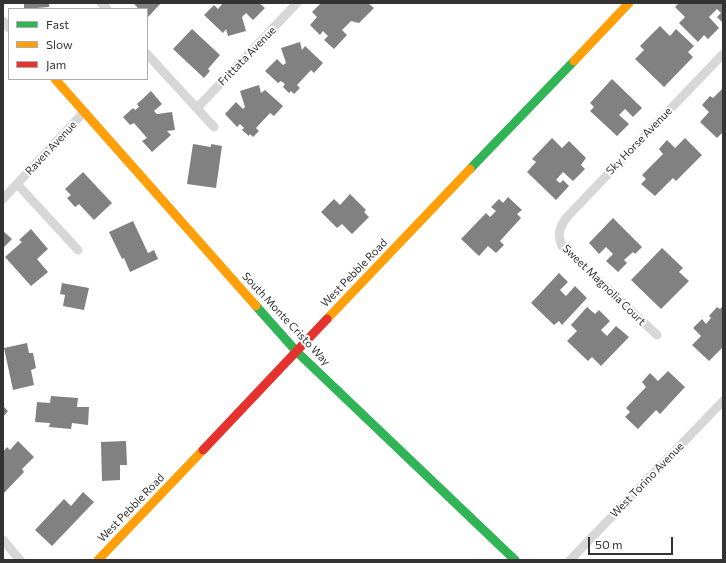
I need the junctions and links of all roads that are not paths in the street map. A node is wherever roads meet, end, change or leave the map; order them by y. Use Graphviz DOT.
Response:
graph roads {
  1 [pos="297,3"];
  2 [pos="629,3"];
  3 [pos="723,54"];
  4 [pos="148,55"];
  5 [pos="56,80"];
  6 [pos="197,108"];
  7 [pos="84,112"];
  8 [pos="214,127"];
  9 [pos="17,184"];
  10 [pos="3,199"];
  11 [pos="559,231"];
  12 [pos="78,250"];
  13 [pos="657,335"];
  14 [pos="296,351"];
  15 [pos="723,401"];
  16 [pos="3,540"];
  17 [pos="20,560"];
  18 [pos="98,560"];
  19 [pos="516,560"];
  20 [pos="570,560"];
  1 -- 6 [label="street, Frittata Avenue"];
  2 -- 14 [label="street, West Pebble Road"];
  3 -- 11 [label="street, Sky Horse Avenue"];
  4 -- 6 [label="street"];
  5 -- 7 [label="street, South Monte Cristo Way"];
  6 -- 8 [label="street"];
  7 -- 9 [label="street, Raven Avenue"];
  7 -- 14 [label="street, South Monte Cristo Way"];
  9 -- 10 [label="street, Raven Avenue"];
  9 -- 12 [label="street, Raven Avenue"];
  11 -- 13 [label="street, Sweet Magnolia Court"];
  14 -- 18 [label="street, West Pebble Road"];
  14 -- 19 [label="street, South Monte Cristo Way"];
  15 -- 20 [label="street, West Torino Avenue"];
  16 -- 17 [label="street"];
}
